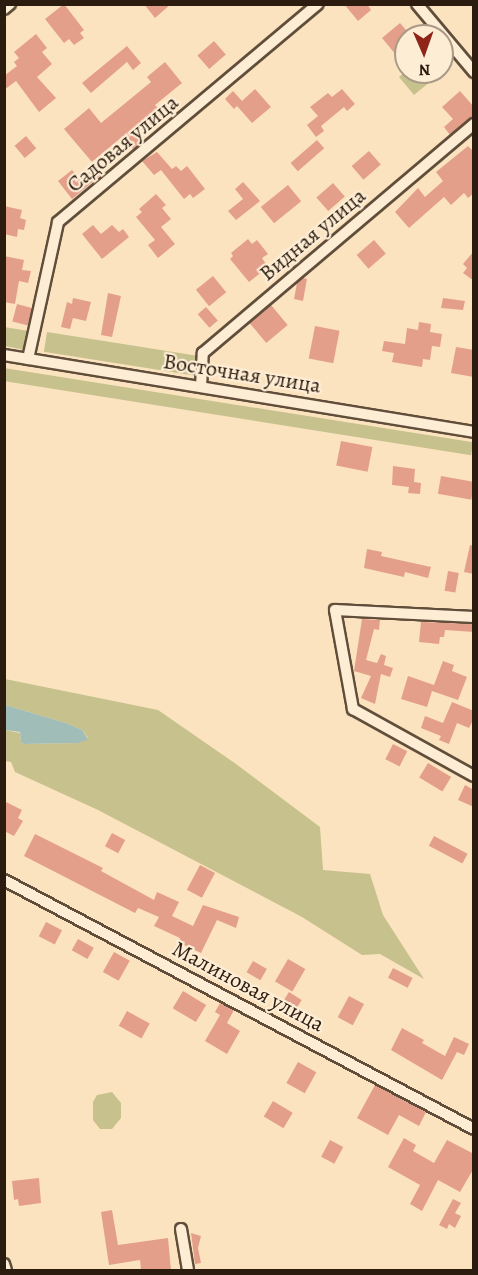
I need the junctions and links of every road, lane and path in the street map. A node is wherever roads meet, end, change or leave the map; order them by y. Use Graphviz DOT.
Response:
graph roads {
  1 [pos="10,4"];
  2 [pos="318,4"];
  3 [pos="417,4"];
  4 [pos="4,9"];
  5 [pos="474,72"];
  6 [pos="474,124"];
  7 [pos="4,355"];
  8 [pos="28,359"];
  9 [pos="201,387"];
  10 [pos="474,432"];
  11 [pos="474,617"];
  12 [pos="474,776"];
  13 [pos="4,880"];
  14 [pos="474,1129"];
  15 [pos="181,1229"];
  16 [pos="4,1264"];
  17 [pos="6,1270"];
  18 [pos="188,1270"];
  1 -- 4 [label="street"];
  2 -- 8 [label="street, Садовая улица"];
  3 -- 5 [label="street"];
  6 -- 9 [label="street, Видная улица"];
  7 -- 8 [label="street, Восточная улица"];
  8 -- 9 [label="street, Восточная улица"];
  9 -- 10 [label="street, Восточная улица"];
  11 -- 12 [label="street"];
  13 -- 14 [label="street, Малиновая улица"];
  15 -- 18 [label="street"];
  16 -- 17 [label="street"];
}
